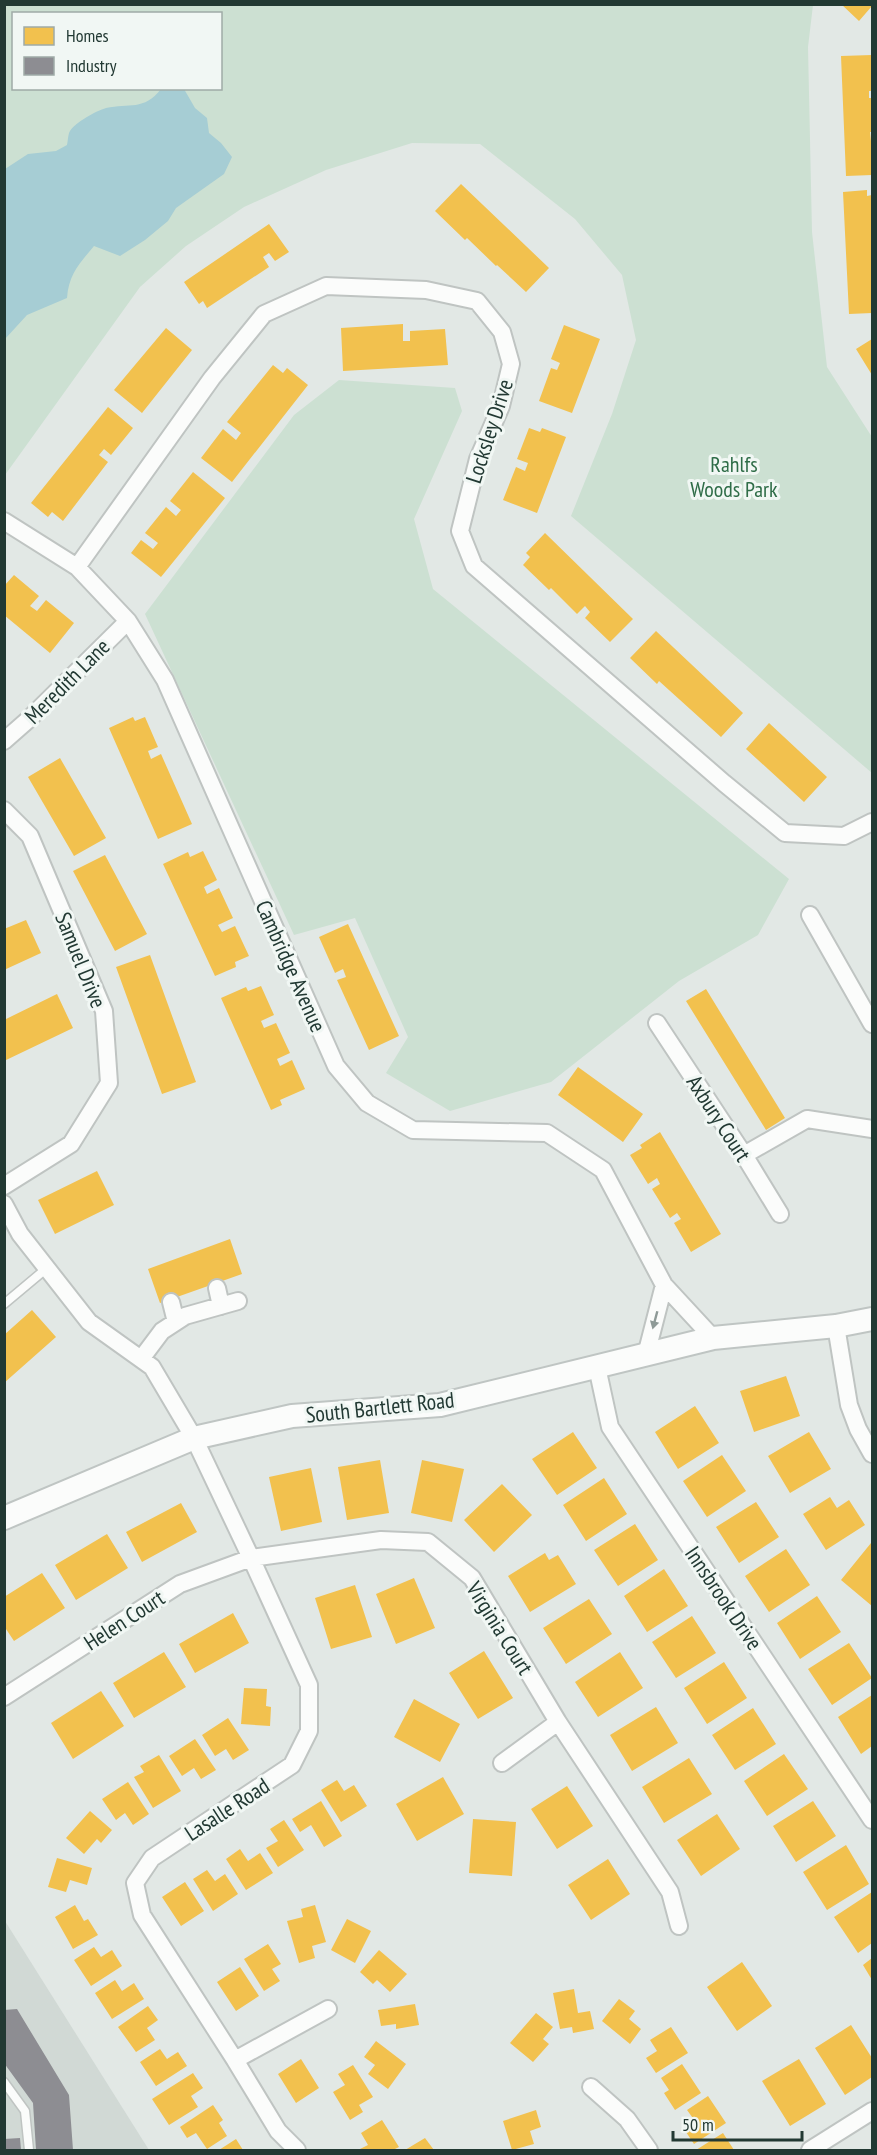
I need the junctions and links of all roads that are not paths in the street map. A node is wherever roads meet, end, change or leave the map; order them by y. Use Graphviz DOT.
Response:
graph roads {
  1 [pos="4,521"];
  2 [pos="77,567"];
  3 [pos="128,621"];
  4 [pos="4,741"];
  5 [pos="4,810"];
  6 [pos="873,822"];
  7 [pos="810,915"];
  8 [pos="657,1023"];
  9 [pos="873,1024"];
  10 [pos="873,1129"];
  11 [pos="744,1155"];
  12 [pos="4,1186"];
  13 [pos="4,1204"];
  14 [pos="780,1214"];
  15 [pos="47,1268"];
  16 [pos="664,1285"];
  17 [pos="217,1288"];
  18 [pos="238,1301"];
  19 [pos="171,1302"];
  20 [pos="4,1304"];
  21 [pos="221,1306"];
  22 [pos="873,1319"];
  23 [pos="176,1322"];
  24 [pos="836,1326"];
  25 [pos="713,1338"];
  26 [pos="646,1355"];
  27 [pos="141,1359"];
  28 [pos="597,1367"];
  29 [pos="194,1438"];
  30 [pos="873,1454"];
  31 [pos="4,1518"];
  32 [pos="251,1558"];
  33 [pos="4,1697"];
  34 [pos="558,1722"];
  35 [pos="502,1762"];
  36 [pos="873,1820"];
  37 [pos="679,1926"];
  38 [pos="328,2009"];
  39 [pos="235,2060"];
  40 [pos="4,2082"];
  41 [pos="591,2087"];
  42 [pos="873,2111"];
  43 [pos="29,2151"];
  44 [pos="297,2151"];
  45 [pos="649,2151"];
  46 [pos="810,2151"];
  1 -- 2 [label="street, Cambridge Avenue"];
  2 -- 3 [label="street, Cambridge Avenue"];
  2 -- 6 [label="street, Locksley Drive"];
  3 -- 4 [label="street, Meredith Lane"];
  3 -- 16 [label="street, Cambridge Avenue"];
  5 -- 12 [label="street, Samuel Drive"];
  7 -- 9 [label="street"];
  8 -- 11 [label="street, Axbury Court"];
  10 -- 11 [label="street"];
  11 -- 14 [label="street, Axbury Court"];
  13 -- 15 [label="street"];
  15 -- 20 [label="lane"];
  15 -- 27 [label="street"];
  16 -- 25 [label="street, Cambridge Avenue"];
  16 -- 26 [label="street, one-way"];
  17 -- 21 [label="street"];
  18 -- 21 [label="street"];
  19 -- 23 [label="street"];
  21 -- 23 [label="street"];
  22 -- 24 [label="main road, South Bartlett Road"];
  23 -- 27 [label="street"];
  24 -- 25 [label="main road, South Bartlett Road"];
  24 -- 30 [label="street"];
  25 -- 26 [label="main road, South Bartlett Road"];
  26 -- 28 [label="main road, South Bartlett Road"];
  27 -- 29 [label="street"];
  28 -- 29 [label="main road, South Bartlett Road"];
  28 -- 36 [label="street, Innsbrook Drive"];
  29 -- 31 [label="main road, South Bartlett Road"];
  29 -- 32 [label="street, Lasalle Road"];
  32 -- 33 [label="street, Helen Court"];
  32 -- 34 [label="street, Virginia Court"];
  32 -- 39 [label="street, Lasalle Road"];
  34 -- 35 [label="street"];
  34 -- 37 [label="street, Virginia Court"];
  38 -- 39 [label="street"];
  39 -- 44 [label="street, Lasalle Road"];
  40 -- 43 [label="lane"];
  41 -- 45 [label="street"];
  42 -- 46 [label="street"];
}
